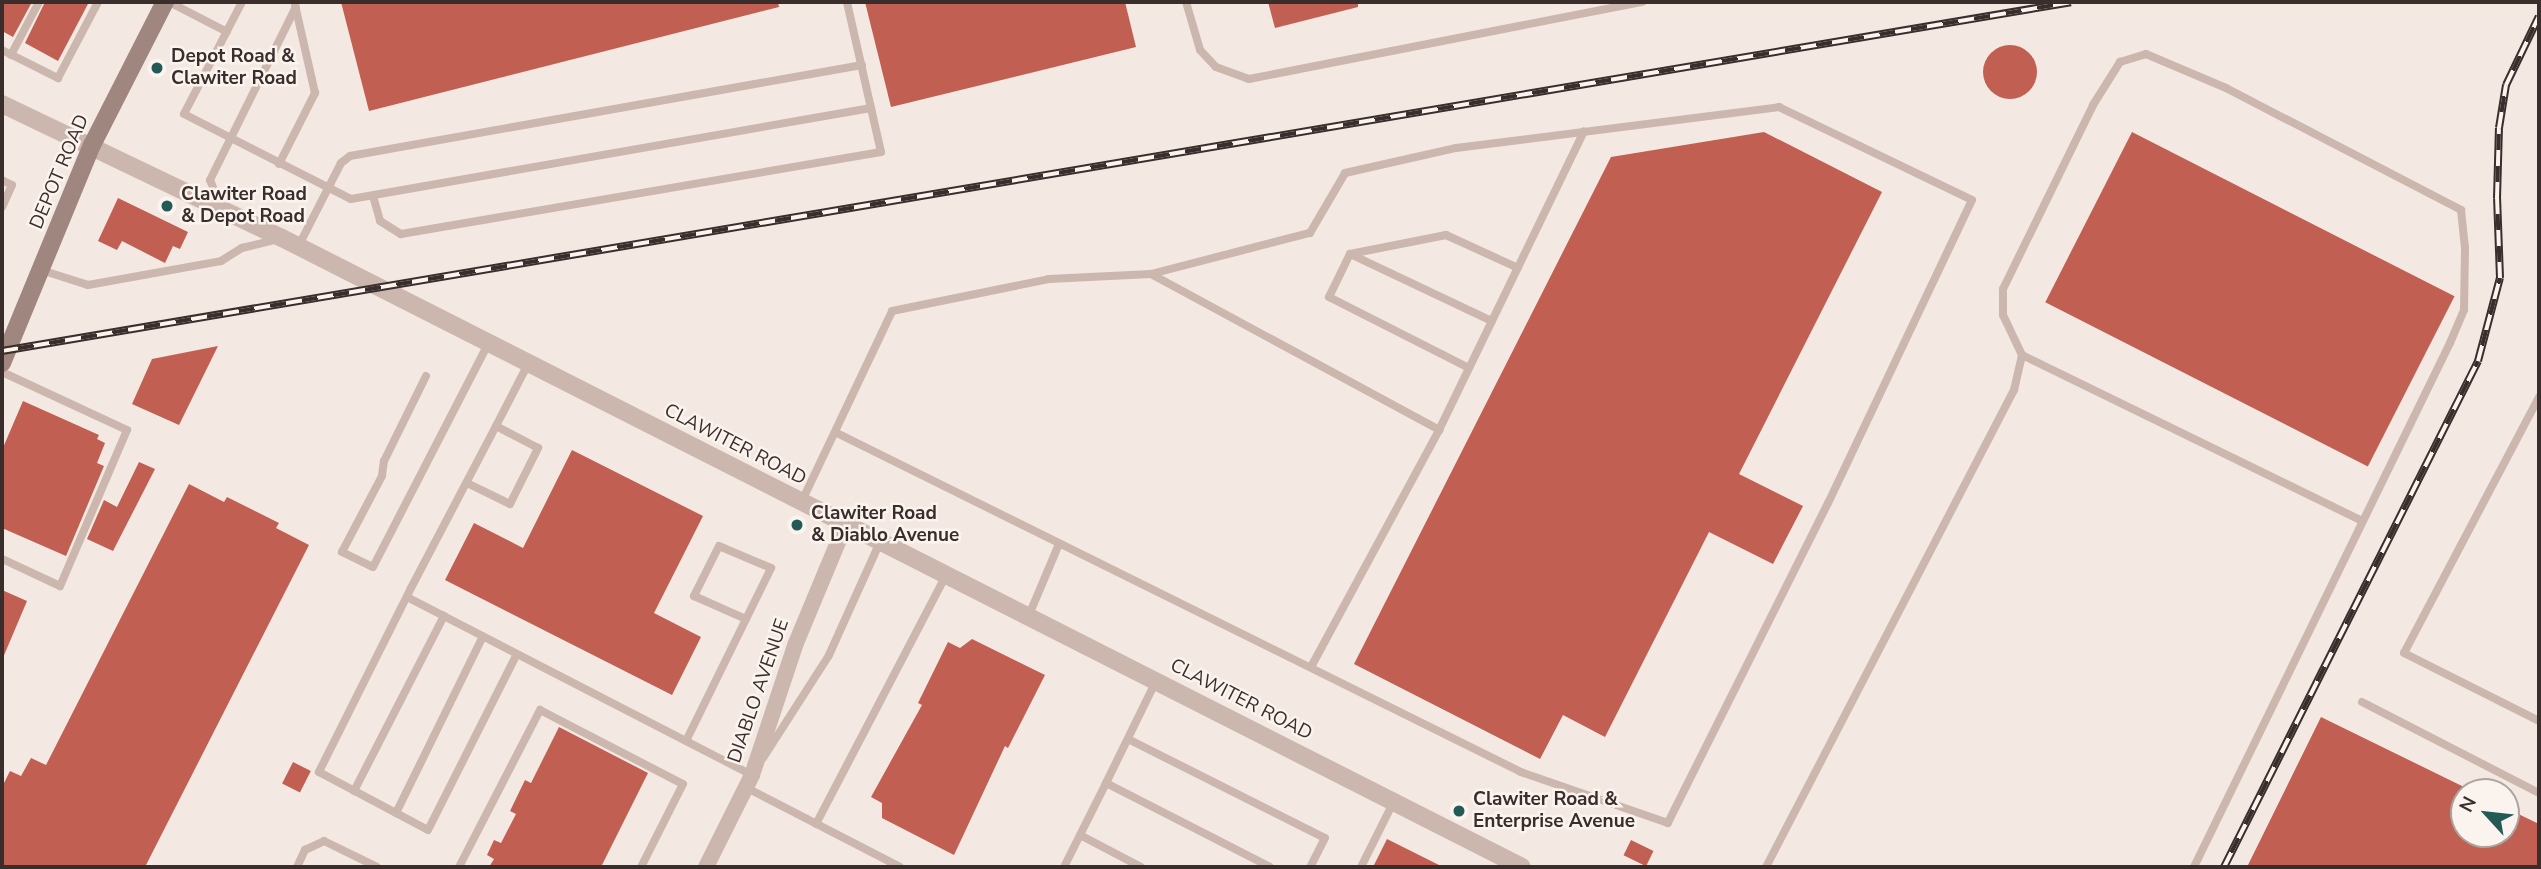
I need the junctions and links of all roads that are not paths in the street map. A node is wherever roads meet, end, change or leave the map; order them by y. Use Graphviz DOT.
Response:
graph roads {
  1 [pos="39,2"];
  2 [pos="98,2"];
  3 [pos="167,2"];
  4 [pos="242,2"];
  5 [pos="847,2"];
  6 [pos="1186,2"];
  7 [pos="1643,2"];
  8 [pos="295,4"];
  9 [pos="227,32"];
  10 [pos="2,50"];
  11 [pos="11,55"];
  12 [pos="862,65"];
  13 [pos="2,104"];
  14 [pos="871,108"];
  15 [pos="1584,131"];
  16 [pos="231,139"];
  17 [pos="92,145"];
  18 [pos="279,164"];
  19 [pos="2,180"];
  20 [pos="328,188"];
  21 [pos="373,197"];
  22 [pos="2,207"];
  23 [pos="222,209"];
  24 [pos="282,238"];
  25 [pos="298,247"];
  26 [pos="1350,254"];
  27 [pos="1518,268"];
  28 [pos="41,270"];
  29 [pos="1151,274"];
  30 [pos="1492,321"];
  31 [pos="488,344"];
  32 [pos="2022,355"];
  33 [pos="2,363"];
  34 [pos="528,363"];
  35 [pos="1469,368"];
  36 [pos="2,372"];
  37 [pos="426,376"];
  38 [pos="2539,397"];
  39 [pos="496,426"];
  40 [pos="1439,430"];
  41 [pos="837,433"];
  42 [pos="467,483"];
  43 [pos="801,503"];
  44 [pos="2360,520"];
  45 [pos="845,525"];
  46 [pos="880,542"];
  47 [pos="1059,544"];
  48 [pos="2,559"];
  49 [pos="946,575"];
  50 [pos="407,597"];
  51 [pos="1029,615"];
  52 [pos="444,617"];
  53 [pos="746,619"];
  54 [pos="483,636"];
  55 [pos="517,654"];
  56 [pos="1311,667"];
  57 [pos="1156,681"];
  58 [pos="2362,702"];
  59 [pos="2539,721"];
  60 [pos="1128,739"];
  61 [pos="686,741"];
  62 [pos="750,782"];
  63 [pos="1106,783"];
  64 [pos="354,791"];
  65 [pos="2539,793"];
  66 [pos="1394,801"];
  67 [pos="396,813"];
  68 [pos="816,824"];
  69 [pos="1080,835"];
  70 [pos="371,866"];
  71 [pos="296,867"];
  72 [pos="459,867"];
  73 [pos="641,867"];
  74 [pos="706,867"];
  75 [pos="900,867"];
  76 [pos="1064,867"];
  77 [pos="1142,867"];
  78 [pos="1270,867"];
  79 [pos="1310,867"];
  80 [pos="1361,867"];
  81 [pos="1522,867"];
  82 [pos="1766,867"];
  83 [pos="2194,867"];
  1 -- 11 [label="lane"];
  2 -- 11 [label="lane"];
  3 -- 9 [label="lane"];
  3 -- 17 [label="main road, DEPOT ROAD"];
  4 -- 9 [label="lane"];
  5 -- 12 [label="lane"];
  6 -- 7 [label="lane"];
  8 -- 16 [label="lane"];
  8 -- 18 [label="lane"];
  9 -- 16 [label="lane"];
  10 -- 11 [label="lane"];
  12 -- 14 [label="lane"];
  12 -- 20 [label="lane"];
  13 -- 17 [label="street, CLAWITER ROAD"];
  14 -- 21 [label="lane"];
  14 -- 21 [label="lane"];
  15 -- 27 [label="lane"];
  15 -- 29 [label="lane"];
  15 -- 56 [label="lane"];
  16 -- 18 [label="lane"];
  16 -- 23 [label="lane"];
  17 -- 23 [label="street, CLAWITER ROAD"];
  17 -- 28 [label="main road, DEPOT ROAD"];
  18 -- 20 [label="lane"];
  19 -- 22 [label="lane"];
  20 -- 21 [label="lane"];
  20 -- 25 [label="lane"];
  23 -- 24 [label="street, CLAWITER ROAD"];
  24 -- 25 [label="street, CLAWITER ROAD"];
  24 -- 28 [label="lane"];
  25 -- 31 [label="street, CLAWITER ROAD"];
  26 -- 27 [label="lane"];
  26 -- 30 [label="lane"];
  26 -- 35 [label="lane"];
  27 -- 30 [label="lane"];
  28 -- 33 [label="main road, DEPOT ROAD"];
  29 -- 40 [label="lane"];
  29 -- 41 [label="lane"];
  30 -- 35 [label="lane"];
  31 -- 34 [label="street, CLAWITER ROAD"];
  31 -- 37 [label="lane"];
  32 -- 44 [label="lane"];
  32 -- 44 [label="lane"];
  32 -- 82 [label="lane"];
  34 -- 39 [label="lane"];
  34 -- 43 [label="street, CLAWITER ROAD"];
  35 -- 40 [label="lane"];
  36 -- 48 [label="lane"];
  38 -- 59 [label="lane"];
  39 -- 42 [label="lane"];
  39 -- 42 [label="lane"];
  40 -- 56 [label="lane"];
  41 -- 43 [label="lane"];
  41 -- 47 [label="lane"];
  42 -- 50 [label="lane"];
  43 -- 45 [label="street, CLAWITER ROAD"];
  44 -- 83 [label="lane"];
  45 -- 46 [label="street, CLAWITER ROAD"];
  45 -- 62 [label="street, DIABLO AVENUE"];
  46 -- 49 [label="street, CLAWITER ROAD"];
  46 -- 62 [label="lane"];
  47 -- 51 [label="lane"];
  47 -- 56 [label="lane"];
  49 -- 51 [label="street, CLAWITER ROAD"];
  49 -- 68 [label="lane"];
  50 -- 52 [label="lane"];
  50 -- 64 [label="lane"];
  51 -- 57 [label="street, CLAWITER ROAD"];
  52 -- 54 [label="lane"];
  52 -- 64 [label="lane"];
  53 -- 53 [label="lane"];
  53 -- 61 [label="lane"];
  54 -- 55 [label="lane"];
  54 -- 67 [label="lane"];
  55 -- 61 [label="lane"];
  55 -- 67 [label="lane"];
  57 -- 60 [label="lane"];
  57 -- 66 [label="street, CLAWITER ROAD"];
  58 -- 65 [label="lane"];
  60 -- 63 [label="lane"];
  60 -- 79 [label="lane"];
  61 -- 62 [label="lane"];
  62 -- 68 [label="lane"];
  62 -- 74 [label="street, DIABLO AVENUE"];
  63 -- 69 [label="lane"];
  63 -- 78 [label="lane"];
  64 -- 67 [label="lane"];
  66 -- 80 [label="lane"];
  66 -- 81 [label="street, CLAWITER ROAD"];
  68 -- 75 [label="lane"];
  69 -- 76 [label="lane"];
  69 -- 77 [label="lane"];
  70 -- 71 [label="lane"];
  72 -- 73 [label="lane"];
}
